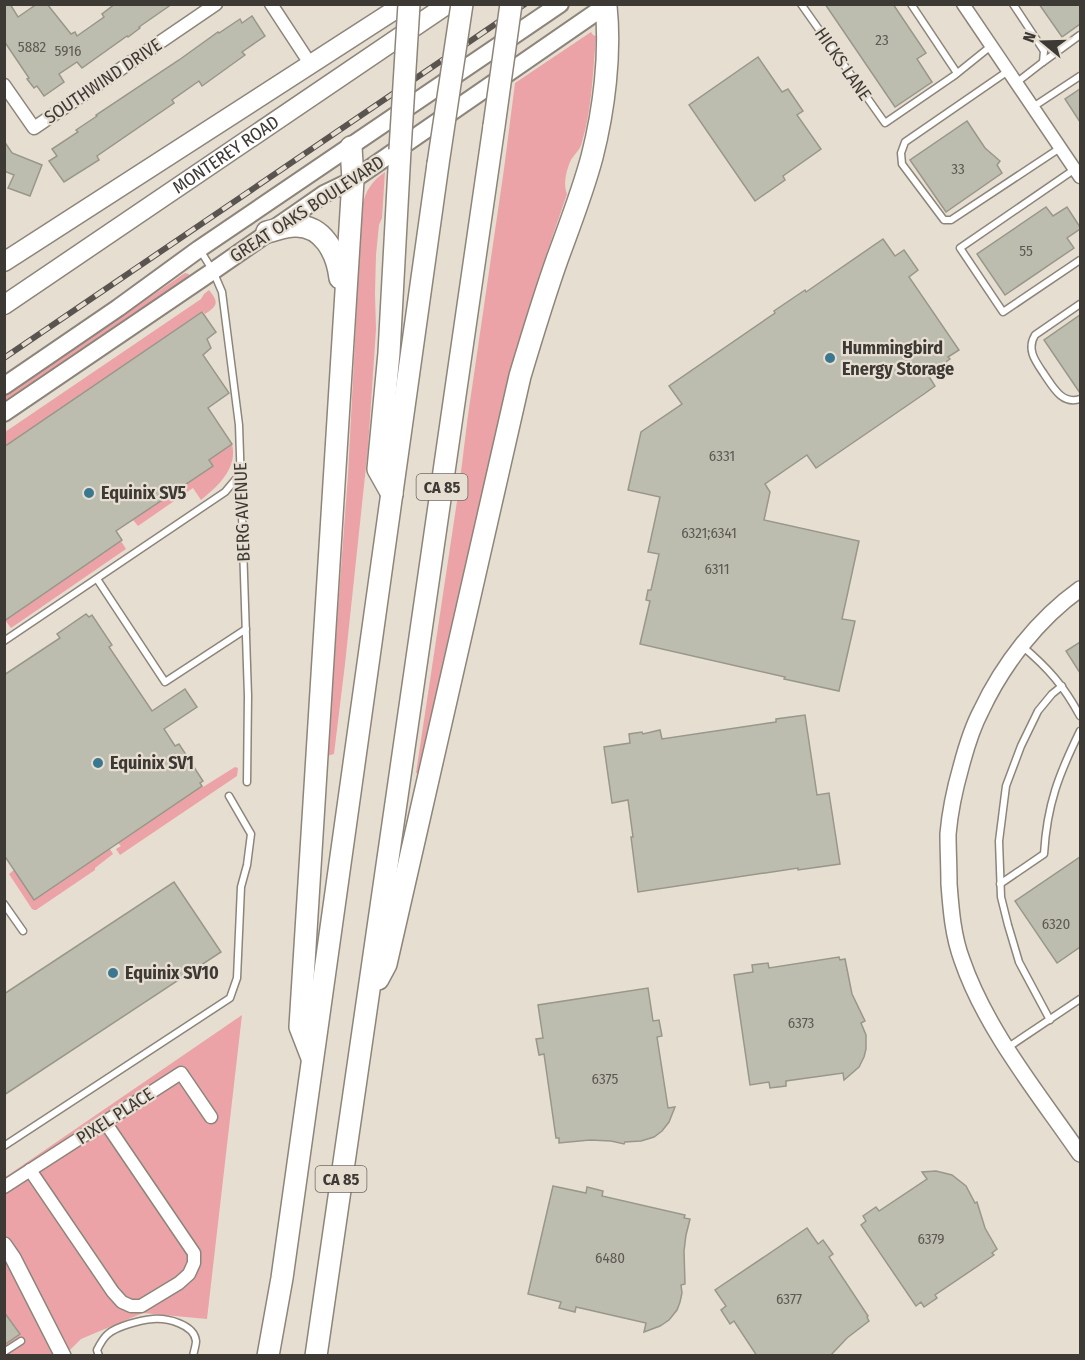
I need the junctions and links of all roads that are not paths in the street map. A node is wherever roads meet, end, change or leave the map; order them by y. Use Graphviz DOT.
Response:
graph roads {
  1 [pos="216,4"];
  2 [pos="271,4"];
  3 [pos="407,4"];
  4 [pos="448,4"];
  5 [pos="462,4"];
  6 [pos="511,4"];
  7 [pos="560,4"];
  8 [pos="801,4"];
  9 [pos="911,4"];
  10 [pos="963,4"];
  11 [pos="1013,4"];
  12 [pos="606,5"];
  13 [pos="1080,35"];
  14 [pos="991,46"];
  15 [pos="1043,62"];
  16 [pos="312,65"];
  17 [pos="1008,71"];
  18 [pos="957,73"];
  19 [pos="1080,76"];
  20 [pos="1016,83"];
  21 [pos="4,85"];
  22 [pos="1033,107"];
  23 [pos="351,147"];
  24 [pos="1060,147"];
  25 [pos="1078,173"];
  26 [pos="353,180"];
  27 [pos="267,232"];
  28 [pos="199,249"];
  29 [pos="1080,260"];
  30 [pos="4,262"];
  31 [pos="213,271"];
  32 [pos="1080,304"];
  33 [pos="4,305"];
  34 [pos="344,314"];
  35 [pos="4,386"];
  36 [pos="1080,399"];
  37 [pos="4,413"];
  38 [pos="241,472"];
  39 [pos="392,494"];
  40 [pos="97,579"];
  41 [pos="1080,588"];
  42 [pos="246,629"];
  43 [pos="4,641"];
  44 [pos="1022,646"];
  45 [pos="1062,686"];
  46 [pos="1080,716"];
  47 [pos="1080,730"];
  48 [pos="247,782"];
  49 [pos="229,796"];
  50 [pos="1000,885"];
  51 [pos="5,906"];
  52 [pos="23,931"];
  53 [pos="1080,999"];
  54 [pos="366,1003"];
  55 [pos="1050,1020"];
  56 [pos="1007,1048"];
  57 [pos="313,1059"];
  58 [pos="211,1117"];
  59 [pos="105,1122"];
  60 [pos="4,1146"];
  61 [pos="1080,1154"];
  62 [pos="30,1170"];
  63 [pos="4,1187"];
  64 [pos="4,1245"];
  65 [pos="21,1341"];
  66 [pos="4,1352"];
  67 [pos="63,1356"];
  68 [pos="99,1356"];
  69 [pos="194,1356"];
  70 [pos="268,1356"];
  71 [pos="316,1356"];
  1 -- 21 [label="street, SOUTHWIND DRIVE"];
  2 -- 16 [label="street"];
  3 -- 16 [label="main road, MONTEREY ROAD"];
  3 -- 39 [label="highway, bridge"];
  4 -- 33 [label="main road, MONTEREY ROAD"];
  5 -- 39 [label="highway, CA 85, bridge"];
  6 -- 54 [label="highway, CA 85, bridge"];
  7 -- 23 [label="main road, GREAT OAKS BOULEVARD"];
  8 -- 18 [label="lane, HICKS LANE"];
  9 -- 18 [label="lane"];
  10 -- 14 [label="street"];
  11 -- 15 [label="lane"];
  12 -- 26 [label="main road, GREAT OAKS BOULEVARD"];
  12 -- 54 [label="highway"];
  13 -- 15 [label="lane"];
  14 -- 17 [label="street"];
  14 -- 18 [label="lane"];
  15 -- 20 [label="lane"];
  16 -- 30 [label="main road, MONTEREY ROAD"];
  17 -- 20 [label="street"];
  17 -- 24 [label="lane"];
  19 -- 22 [label="lane"];
  20 -- 22 [label="street"];
  22 -- 24 [label="street"];
  23 -- 26 [label="highway"];
  23 -- 28 [label="main road, GREAT OAKS BOULEVARD"];
  24 -- 25 [label="street"];
  25 -- 29 [label="lane"];
  26 -- 27 [label="main road, GREAT OAKS BOULEVARD"];
  26 -- 34 [label="highway"];
  27 -- 31 [label="main road, GREAT OAKS BOULEVARD"];
  27 -- 34 [label="highway"];
  28 -- 31 [label="lane, BERG AVENUE"];
  28 -- 35 [label="main road, GREAT OAKS BOULEVARD"];
  31 -- 37 [label="main road, GREAT OAKS BOULEVARD"];
  31 -- 38 [label="lane, BERG AVENUE"];
  32 -- 36 [label="lane"];
  34 -- 57 [label="highway"];
  38 -- 40 [label="lane"];
  38 -- 42 [label="lane, BERG AVENUE"];
  39 -- 57 [label="highway, CA 85"];
  40 -- 42 [label="lane"];
  40 -- 43 [label="lane"];
  41 -- 44 [label="street"];
  42 -- 48 [label="lane, BERG AVENUE"];
  44 -- 45 [label="lane"];
  44 -- 56 [label="street"];
  45 -- 46 [label="lane"];
  45 -- 50 [label="lane"];
  47 -- 50 [label="lane"];
  49 -- 60 [label="lane"];
  50 -- 55 [label="lane"];
  51 -- 52 [label="lane"];
  53 -- 55 [label="lane"];
  54 -- 71 [label="highway, CA 85"];
  55 -- 56 [label="lane"];
  56 -- 61 [label="street"];
  57 -- 70 [label="highway, CA 85"];
  58 -- 59 [label="street, PIXEL PLACE"];
  59 -- 62 [label="street, PIXEL PLACE"];
  59 -- 62 [label="street"];
  62 -- 63 [label="street, PIXEL PLACE"];
  64 -- 67 [label="street"];
  65 -- 66 [label="lane"];
  68 -- 69 [label="lane"];
}
